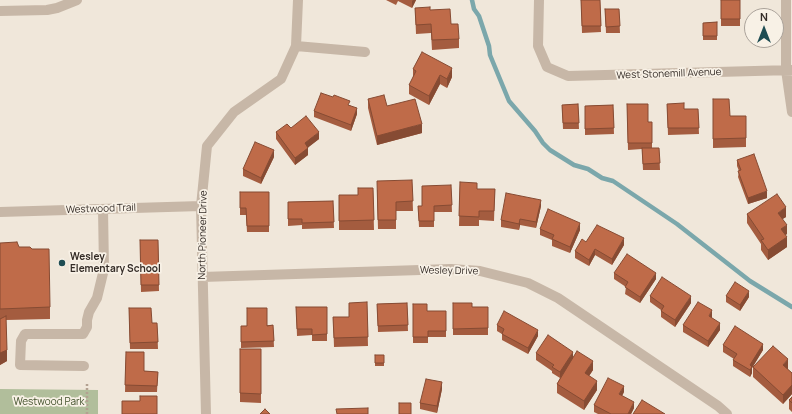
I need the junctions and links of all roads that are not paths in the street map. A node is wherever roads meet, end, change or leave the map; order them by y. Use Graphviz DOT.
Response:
graph roads {
  1 [pos="77,0"];
  2 [pos="298,0"];
  3 [pos="539,0"];
  4 [pos="786,0"];
  5 [pos="0,11"];
  6 [pos="296,46"];
  7 [pos="365,52"];
  8 [pos="789,70"];
  9 [pos="792,112"];
  10 [pos="201,206"];
  11 [pos="103,209"];
  12 [pos="0,212"];
  13 [pos="202,276"];
  14 [pos="84,366"];
  15 [pos="206,414"];
  16 [pos="727,414"];
  1 -- 5 [label="street"];
  2 -- 6 [label="street, North Pioneer Drive"];
  3 -- 8 [label="street, West Stonemill Avenue"];
  4 -- 8 [label="street"];
  6 -- 7 [label="street"];
  6 -- 10 [label="street, North Pioneer Drive"];
  8 -- 9 [label="street"];
  10 -- 11 [label="street, Westwood Trail"];
  10 -- 13 [label="street, North Pioneer Drive"];
  11 -- 12 [label="street, Westwood Trail"];
  11 -- 14 [label="street"];
  13 -- 15 [label="street, North Pioneer Drive"];
  13 -- 16 [label="street, Wesley Drive"];
}
